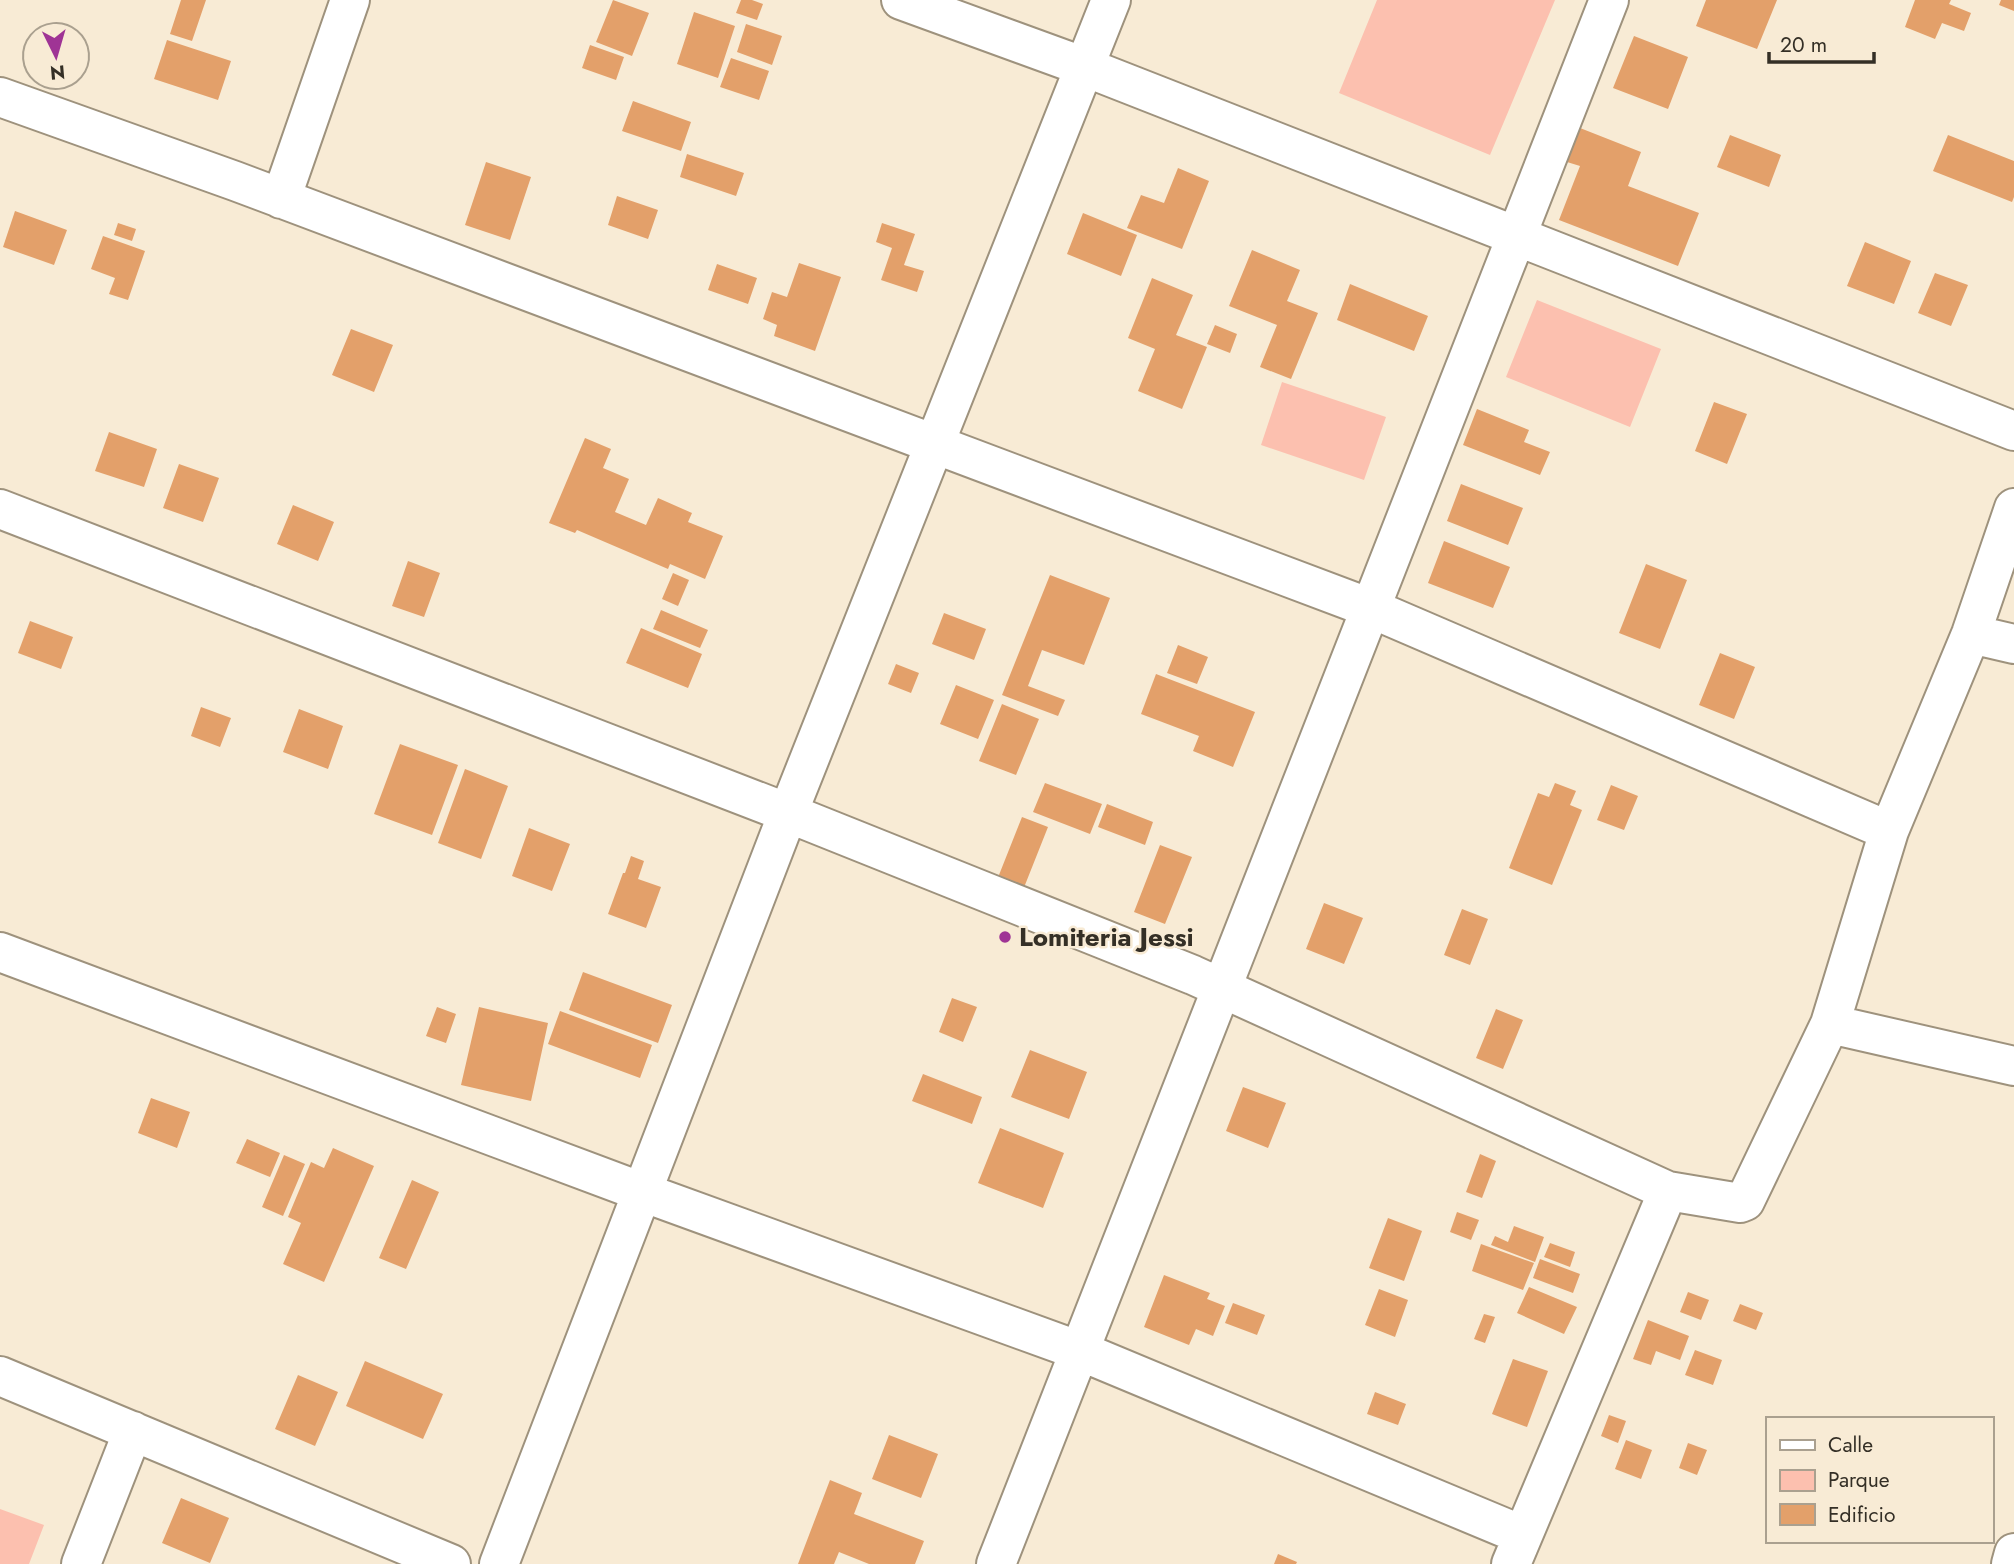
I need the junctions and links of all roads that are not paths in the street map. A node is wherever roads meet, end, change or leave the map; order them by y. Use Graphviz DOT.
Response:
graph roads {
  1 [pos="350,0"];
  2 [pos="901,0"];
  3 [pos="1111,0"];
  4 [pos="1609,0"];
  5 [pos="1084,67"];
  6 [pos="0,97"];
  7 [pos="281,199"];
  8 [pos="1516,237"];
  9 [pos="2014,431"];
  10 [pos="935,443"];
  11 [pos="2014,508"];
  12 [pos="0,509"];
  13 [pos="1370,608"];
  14 [pos="1971,634"];
  15 [pos="2014,644"];
  16 [pos="788,813"];
  17 [pos="1889,831"];
  18 [pos="0,952"];
  19 [pos="1222,987"];
  20 [pos="1830,1024"];
  21 [pos="2014,1066"];
  22 [pos="1668,1191"];
  23 [pos="642,1192"];
  24 [pos="1080,1351"];
  25 [pos="0,1376"];
  26 [pos="134,1431"];
  27 [pos="1517,1550"];
  28 [pos="2014,1553"];
  29 [pos="80,1564"];
  30 [pos="451,1564"];
  31 [pos="499,1564"];
  32 [pos="996,1564"];
  33 [pos="2011,1564"];
  1 -- 7 [label="street"];
  2 -- 5 [label="street"];
  3 -- 5 [label="street"];
  4 -- 8 [label="street"];
  5 -- 8 [label="street"];
  5 -- 10 [label="street"];
  6 -- 7 [label="street"];
  7 -- 10 [label="street"];
  8 -- 9 [label="street"];
  8 -- 13 [label="street"];
  10 -- 13 [label="street"];
  10 -- 16 [label="street"];
  11 -- 14 [label="street"];
  12 -- 16 [label="street"];
  13 -- 17 [label="street"];
  13 -- 19 [label="street"];
  14 -- 15 [label="street"];
  14 -- 17 [label="street"];
  16 -- 19 [label="street"];
  16 -- 23 [label="street"];
  17 -- 20 [label="street"];
  18 -- 23 [label="street"];
  19 -- 22 [label="street"];
  19 -- 24 [label="street"];
  20 -- 21 [label="street"];
  20 -- 22 [label="street"];
  22 -- 27 [label="street"];
  23 -- 24 [label="street"];
  23 -- 31 [label="street"];
  24 -- 27 [label="street"];
  24 -- 32 [label="street"];
  25 -- 26 [label="street"];
  26 -- 29 [label="street"];
  26 -- 30 [label="street"];
  28 -- 33 [label="street"];
}
